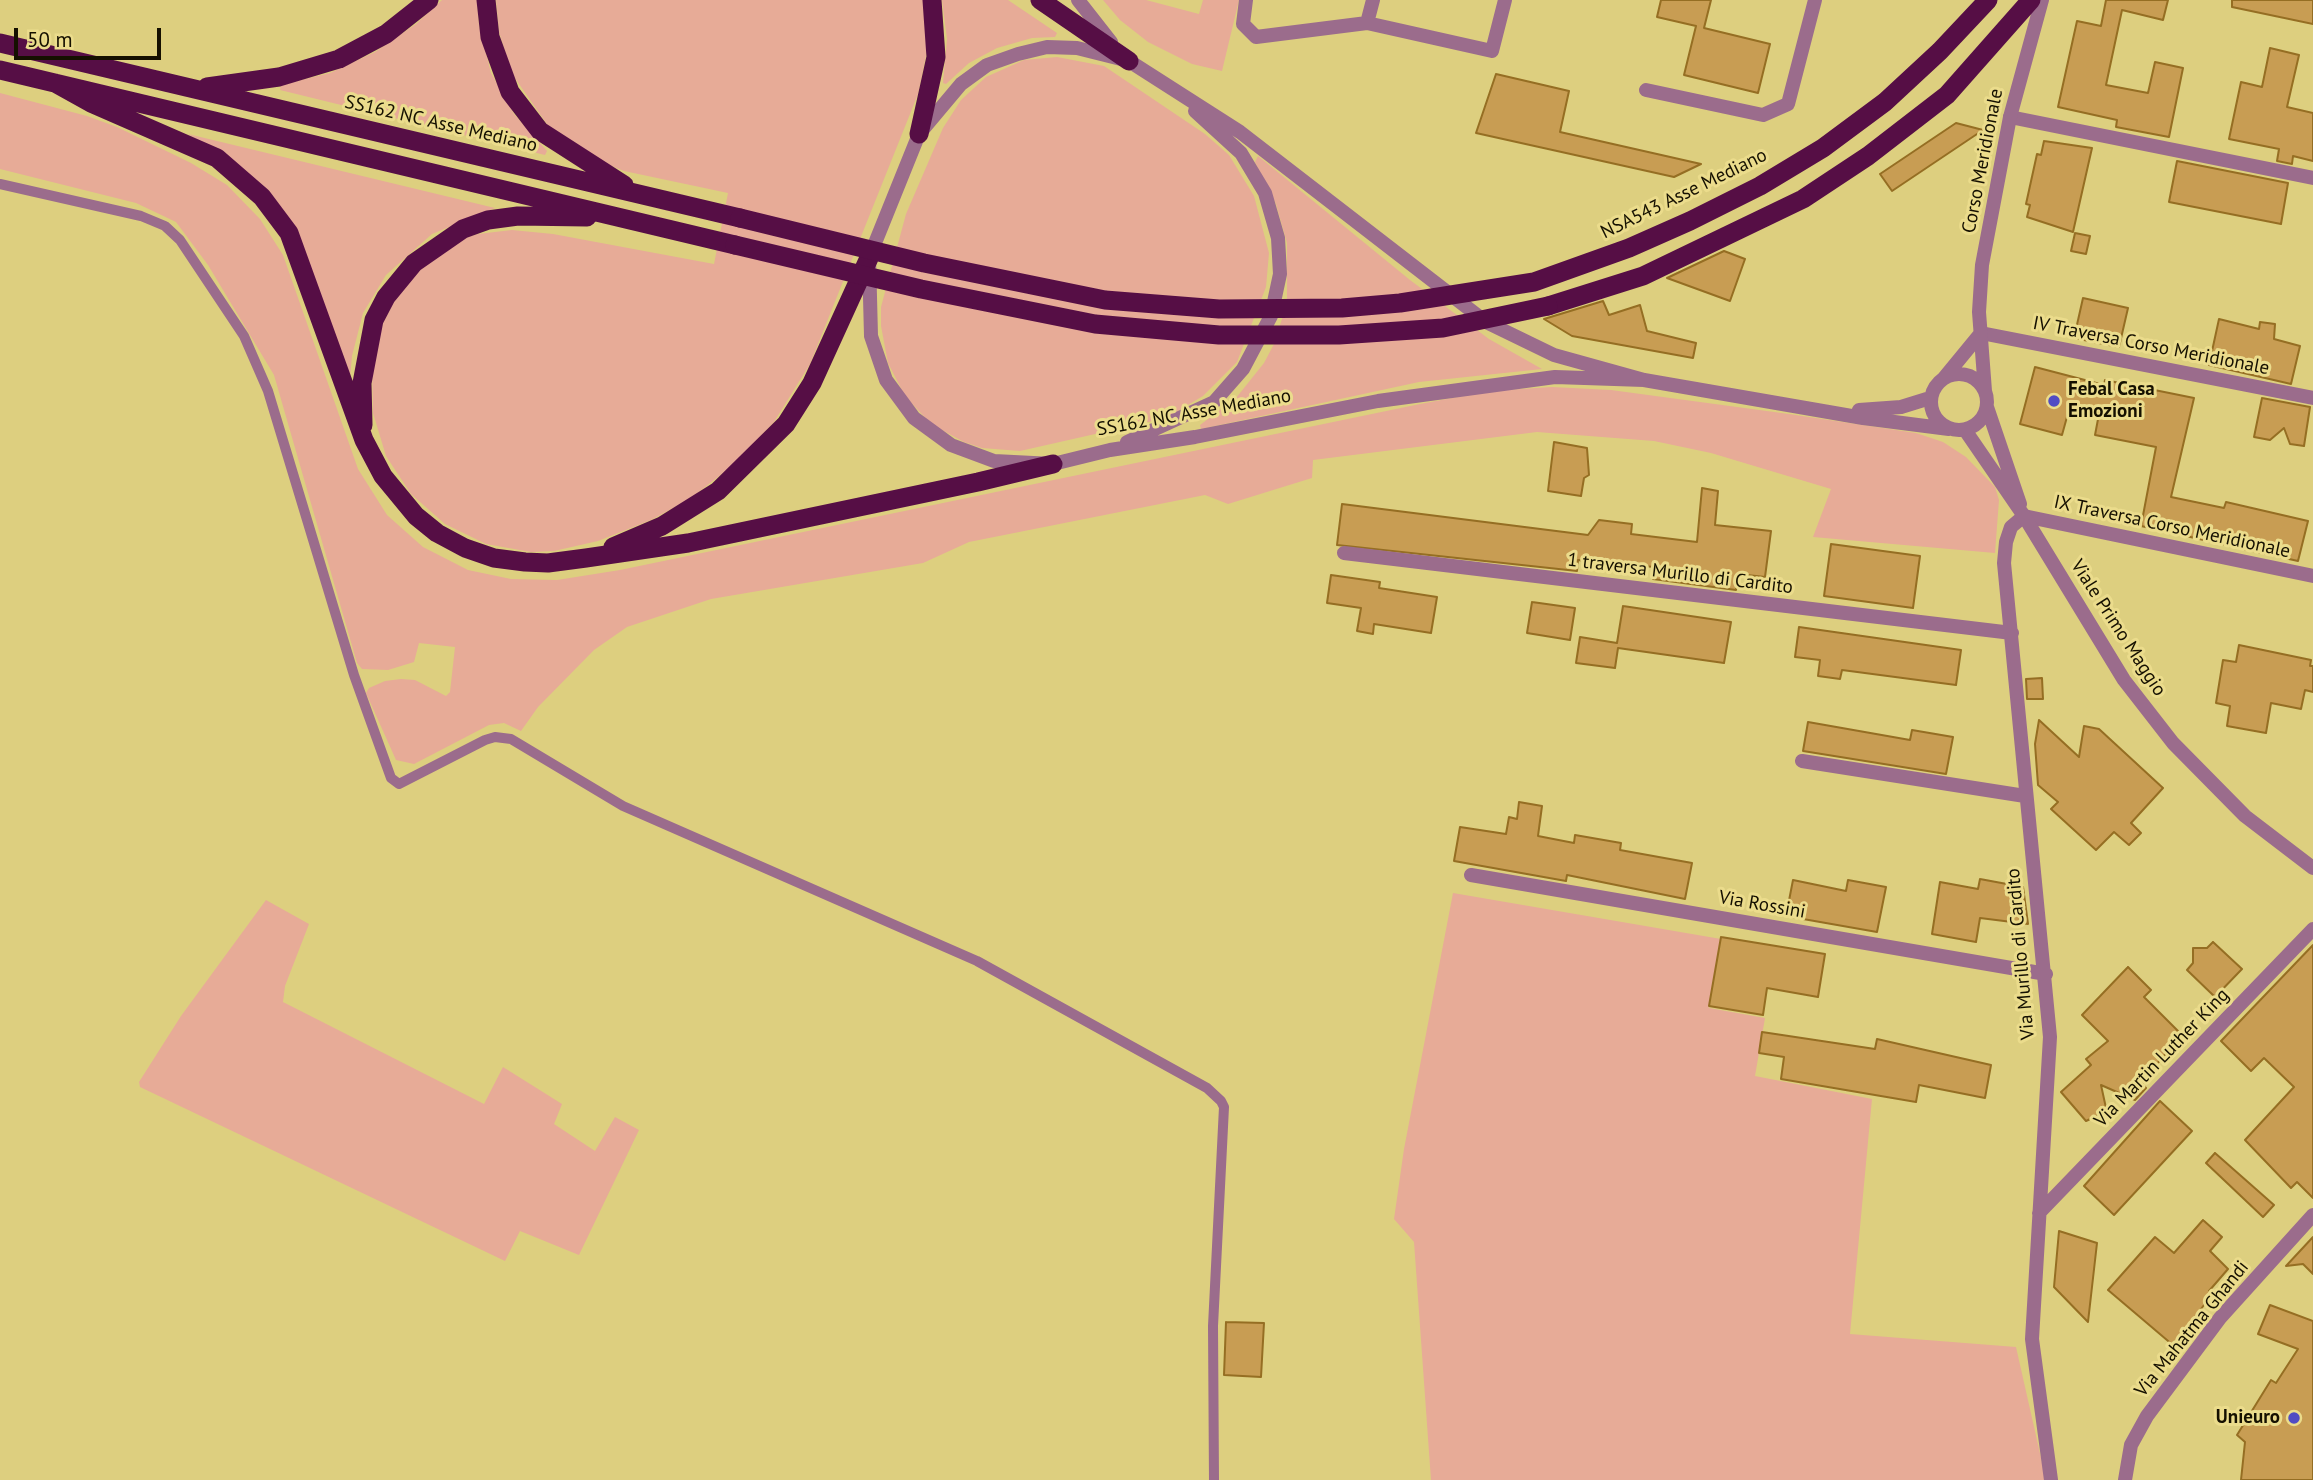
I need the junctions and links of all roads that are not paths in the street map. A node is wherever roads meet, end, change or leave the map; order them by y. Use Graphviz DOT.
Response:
graph roads {
  1 [pos="429,0"];
  2 [pos="486,0"];
  3 [pos="932,0"];
  4 [pos="1040,0"];
  5 [pos="1078,0"];
  6 [pos="1246,0"];
  7 [pos="1373,0"];
  8 [pos="1504,0"];
  9 [pos="1815,0"];
  10 [pos="1988,0"];
  11 [pos="2031,0"];
  12 [pos="2042,0"];
  13 [pos="1367,23"];
  14 [pos="0,43"];
  15 [pos="1129,61"];
  16 [pos="0,70"];
  17 [pos="55,83"];
  18 [pos="194,89"];
  19 [pos="1646,90"];
  20 [pos="1179,95"];
  21 [pos="2010,117"];
  22 [pos="919,134"];
  23 [pos="2313,178"];
  24 [pos="0,184"];
  25 [pos="640,195"];
  26 [pos="616,216"];
  27 [pos="869,258"];
  28 [pos="1342,308"];
  29 [pos="1981,333"];
  30 [pos="1944,378"];
  31 [pos="1644,380"];
  32 [pos="1985,391"];
  33 [pos="1930,398"];
  34 [pos="2313,398"];
  35 [pos="1987,407"];
  36 [pos="1816,409"];
  37 [pos="1949,429"];
  38 [pos="1965,430"];
  39 [pos="364,440"];
  40 [pos="1110,450"];
  41 [pos="1053,464"];
  42 [pos="2024,516"];
  43 [pos="1343,553"];
  44 [pos="586,558"];
  45 [pos="2313,576"];
  46 [pos="2012,633"];
  47 [pos="1802,761"];
  48 [pos="2025,796"];
  49 [pos="2313,868"];
  50 [pos="1471,875"];
  51 [pos="2313,929"];
  52 [pos="2046,974"];
  53 [pos="2039,1213"];
  54 [pos="2313,1215"];
  55 [pos="1214,1480"];
  56 [pos="2051,1480"];
  57 [pos="2125,1480"];
  1 -- 18 [label="highway"];
  2 -- 25 [label="highway"];
  3 -- 22 [label="highway"];
  4 -- 15 [label="highway"];
  5 -- 15 [label="street"];
  6 -- 13 [label="street"];
  7 -- 13 [label="street"];
  8 -- 13 [label="street"];
  9 -- 19 [label="street"];
  10 -- 28 [label="highway, NSA543 Asse Mediano, bridge"];
  11 -- 26 [label="highway, bridge"];
  12 -- 21 [label="street, Corso Meridionale"];
  14 -- 18 [label="highway, SS162 NC Asse Mediano"];
  15 -- 20 [label="street, SS162 NC Asse Mediano"];
  15 -- 22 [label="street, SS162 NC Asse Mediano"];
  16 -- 17 [label="highway"];
  17 -- 26 [label="highway"];
  17 -- 39 [label="highway"];
  18 -- 25 [label="highway, SS162 NC Asse Mediano"];
  20 -- 31 [label="street, SS162 NC Asse Mediano"];
  20 -- 40 [label="street"];
  21 -- 23 [label="street"];
  21 -- 29 [label="street, Corso Meridionale"];
  22 -- 27 [label="street, SS162 NC Asse Mediano"];
  24 -- 55 [label="lane"];
  25 -- 28 [label="highway, SS162 NC Asse Mediano, bridge"];
  26 -- 39 [label="highway"];
  27 -- 41 [label="street, SS162 NC Asse Mediano"];
  27 -- 44 [label="highway"];
  29 -- 30 [label="street"];
  29 -- 32 [label="street, Corso Meridionale"];
  29 -- 34 [label="street, IV Traversa Corso Meridionale"];
  30 -- 32 [label="street"];
  30 -- 33 [label="street"];
  31 -- 36 [label="street, SS162 NC Asse Mediano"];
  31 -- 40 [label="street, SS162 NC Asse Mediano"];
  32 -- 35 [label="street"];
  33 -- 36 [label="street, SS162 NC Asse Mediano"];
  33 -- 37 [label="street"];
  35 -- 38 [label="street"];
  35 -- 42 [label="street, Viale Primo Maggio"];
  36 -- 37 [label="street, SS162 NC Asse Mediano"];
  37 -- 38 [label="street"];
  38 -- 42 [label="street, Viale Primo Maggio"];
  39 -- 44 [label="highway"];
  40 -- 41 [label="street, SS162 NC Asse Mediano"];
  41 -- 44 [label="highway"];
  42 -- 45 [label="street, IX Traversa Corso Meridionale"];
  42 -- 46 [label="street, Via Murillo di Cardito"];
  42 -- 49 [label="street, Viale Primo Maggio"];
  43 -- 46 [label="street, 1 traversa Murillo di Cardito"];
  46 -- 48 [label="street, Via Murillo di Cardito"];
  47 -- 48 [label="street"];
  48 -- 52 [label="street, Via Murillo di Cardito"];
  50 -- 52 [label="street, Via Rossini"];
  51 -- 53 [label="street, Via Martin Luther King"];
  52 -- 53 [label="street, Via Murillo di Cardito"];
  53 -- 56 [label="street, Via Murillo di Cardito"];
  54 -- 57 [label="street, Via Mahatma Ghandi"];
}
